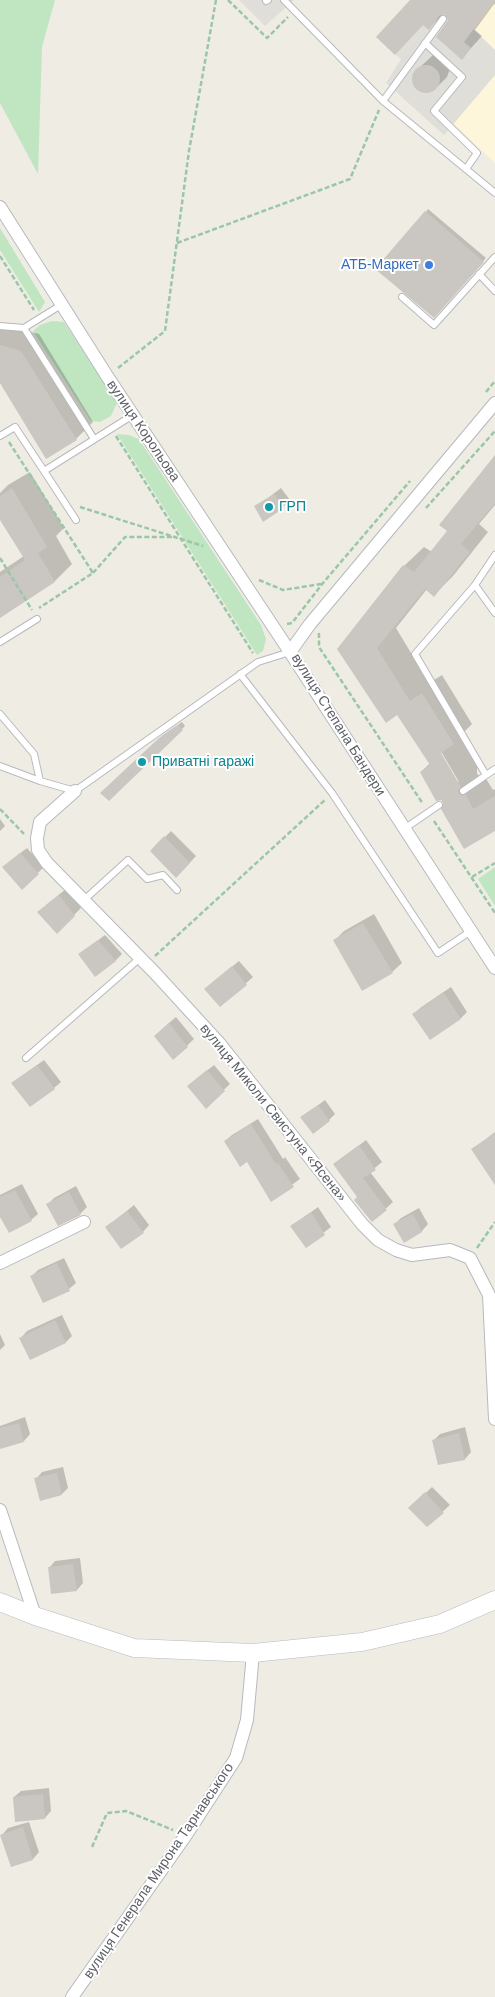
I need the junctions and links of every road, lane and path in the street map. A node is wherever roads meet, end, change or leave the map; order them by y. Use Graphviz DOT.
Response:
graph roads {
  1 [pos="216,0"];
  2 [pos="228,0"];
  3 [pos="284,0"];
  4 [pos="295,11"];
  5 [pos="443,19"];
  6 [pos="425,42"];
  7 [pos="382,101"];
  8 [pos="466,169"];
  9 [pos="495,193"];
  10 [pos="0,207"];
  11 [pos="177,243"];
  12 [pos="0,256"];
  13 [pos="495,256"];
  14 [pos="479,274"];
  15 [pos="495,291"];
  16 [pos="402,297"];
  17 [pos="61,305"];
  18 [pos="39,318"];
  19 [pos="0,326"];
  20 [pos="24,328"];
  21 [pos="107,376"];
  22 [pos="495,403"];
  23 [pos="133,415"];
  24 [pos="111,428"];
  25 [pos="495,431"];
  26 [pos="0,436"];
  27 [pos="94,439"];
  28 [pos="5,446"];
  29 [pos="44,471"];
  30 [pos="64,502"];
  31 [pos="424,512"];
  32 [pos="76,520"];
  33 [pos="180,538"];
  34 [pos="495,556"];
  35 [pos="0,558"];
  36 [pos="93,573"];
  37 [pos="252,577"];
  38 [pos="475,585"];
  39 [pos="495,613"];
  40 [pos="37,619"];
  41 [pos="284,625"];
  42 [pos="319,629"];
  43 [pos="0,642"];
  44 [pos="290,652"];
  45 [pos="258,662"];
  46 [pos="240,674"];
  47 [pos="0,714"];
  48 [pos="0,766"];
  49 [pos="495,769"];
  50 [pos="486,775"];
  51 [pos="40,781"];
  52 [pos="75,791"];
  53 [pos="463,791"];
  54 [pos="332,793"];
  55 [pos="439,805"];
  56 [pos="0,809"];
  57 [pos="428,812"];
  58 [pos="404,829"];
  59 [pos="38,850"];
  60 [pos="495,863"];
  61 [pos="472,877"];
  62 [pos="177,890"];
  63 [pos="84,900"];
  64 [pos="495,913"];
  65 [pos="471,931"];
  66 [pos="143,961"];
  67 [pos="495,968"];
  68 [pos="26,1058"];
  69 [pos="84,1222"];
  70 [pos="495,1222"];
  71 [pos="470,1258"];
  72 [pos="0,1264"];
  73 [pos="495,1419"];
  74 [pos="0,1510"];
  75 [pos="495,1600"];
  76 [pos="0,1602"];
  77 [pos="35,1616"];
  78 [pos="253,1653"];
  79 [pos="186,1835"];
  80 [pos="92,1846"];
  81 [pos="72,1997"];
  1 -- 11 [label="path"];
  2 -- 4 [label="path"];
  3 -- 4 [label="lane"];
  4 -- 7 [label="lane"];
  5 -- 6 [label="lane"];
  6 -- 7 [label="lane"];
  6 -- 8 [label="lane"];
  7 -- 8 [label="lane"];
  7 -- 11 [label="path"];
  8 -- 9 [label="lane"];
  10 -- 17 [label="street, вулиця Корольова"];
  11 -- 21 [label="path"];
  12 -- 18 [label="path"];
  13 -- 14 [label="lane"];
  14 -- 15 [label="lane"];
  14 -- 16 [label="lane"];
  17 -- 18 [label="lane"];
  17 -- 21 [label="street, вулиця Корольова"];
  18 -- 20 [label="lane"];
  19 -- 20 [label="lane"];
  20 -- 27 [label="lane"];
  21 -- 23 [label="street, вулиця Корольова"];
  22 -- 44 [label="street, вулиця Степана Бандери"];
  23 -- 24 [label="lane"];
  23 -- 44 [label="street, вулиця Корольова"];
  24 -- 27 [label="lane"];
  24 -- 33 [label="path"];
  25 -- 31 [label="path"];
  26 -- 29 [label="lane"];
  27 -- 29 [label="lane"];
  28 -- 36 [label="path"];
  29 -- 30 [label="lane"];
  30 -- 32 [label="lane"];
  30 -- 33 [label="path"];
  33 -- 36 [label="path"];
  33 -- 45 [label="path"];
  34 -- 38 [label="lane"];
  35 -- 36 [label="path"];
  37 -- 41 [label="path"];
  38 -- 39 [label="lane"];
  38 -- 50 [label="lane"];
  40 -- 43 [label="lane"];
  42 -- 57 [label="path"];
  44 -- 45 [label="lane"];
  44 -- 58 [label="street, вулиця Степана Бандери"];
  45 -- 46 [label="lane"];
  46 -- 52 [label="lane"];
  46 -- 54 [label="lane"];
  47 -- 51 [label="lane"];
  48 -- 51 [label="lane"];
  49 -- 50 [label="lane"];
  50 -- 53 [label="lane"];
  51 -- 52 [label="lane"];
  52 -- 59 [label="street"];
  54 -- 65 [label="lane"];
  54 -- 66 [label="path"];
  55 -- 57 [label="lane"];
  56 -- 59 [label="path"];
  57 -- 58 [label="lane"];
  57 -- 61 [label="path"];
  58 -- 65 [label="street, вулиця Степана Бандери"];
  59 -- 63 [label="street, вулиця Миколи Свистуна «Ясена»"];
  60 -- 61 [label="path"];
  61 -- 64 [label="path"];
  62 -- 63 [label="lane"];
  63 -- 66 [label="street, вулиця Миколи Свистуна «Ясена»"];
  65 -- 67 [label="street, вулиця Степана Бандери"];
  66 -- 68 [label="lane"];
  66 -- 71 [label="street, вулиця Миколи Свистуна «Ясена»"];
  69 -- 72 [label="street"];
  70 -- 71 [label="path"];
  71 -- 73 [label="street"];
  74 -- 77 [label="street"];
  75 -- 78 [label="street"];
  76 -- 77 [label="street"];
  77 -- 78 [label="street"];
  78 -- 79 [label="street, вулиця Генерала Мирона Тарнавського"];
  79 -- 80 [label="path"];
  79 -- 81 [label="street, вулиця Генерала Мирона Тарнавського"];
}
